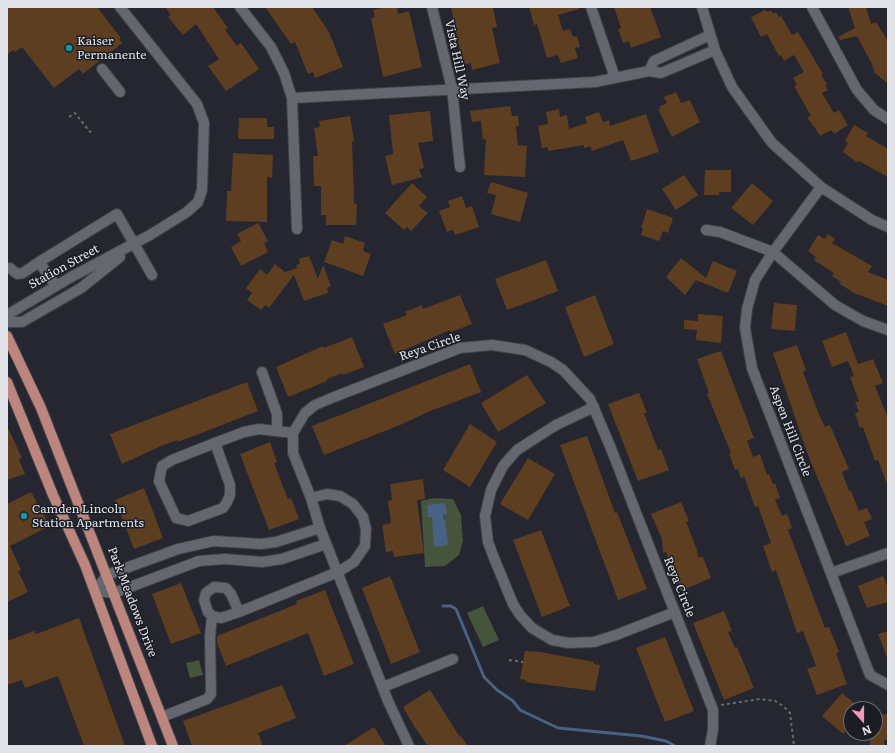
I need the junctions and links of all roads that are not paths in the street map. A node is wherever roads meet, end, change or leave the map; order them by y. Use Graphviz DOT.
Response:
graph roads {
  1 [pos="120,7"];
  2 [pos="240,7"];
  3 [pos="432,7"];
  4 [pos="591,7"];
  5 [pos="702,7"];
  6 [pos="812,7"];
  7 [pos="710,35"];
  8 [pos="715,50"];
  9 [pos="102,69"];
  10 [pos="649,71"];
  11 [pos="615,78"];
  12 [pos="452,89"];
  13 [pos="120,92"];
  14 [pos="292,98"];
  15 [pos="888,118"];
  16 [pos="460,167"];
  17 [pos="821,187"];
  18 [pos="888,227"];
  19 [pos="297,229"];
  20 [pos="706,230"];
  21 [pos="135,244"];
  22 [pos="773,252"];
  23 [pos="39,262"];
  24 [pos="10,268"];
  25 [pos="152,275"];
  26 [pos="56,286"];
  27 [pos="7,315"];
  28 [pos="7,322"];
  29 [pos="888,330"];
  30 [pos="7,336"];
  31 [pos="262,372"];
  32 [pos="7,382"];
  33 [pos="594,407"];
  34 [pos="277,430"];
  35 [pos="293,433"];
  36 [pos="215,444"];
  37 [pos="312,498"];
  38 [pos="320,528"];
  39 [pos="326,544"];
  40 [pos="172,551"];
  41 [pos="888,553"];
  42 [pos="178,568"];
  43 [pos="338,572"];
  44 [pos="831,573"];
  45 [pos="107,575"];
  46 [pos="94,591"];
  47 [pos="114,592"];
  48 [pos="239,612"];
  49 [pos="675,612"];
  50 [pos="212,616"];
  51 [pos="452,660"];
  52 [pos="888,685"];
  53 [pos="383,687"];
  54 [pos="162,717"];
  55 [pos="152,746"];
  56 [pos="173,746"];
  57 [pos="409,746"];
  58 [pos="710,746"];
  1 -- 21 [label="street, Station Street"];
  2 -- 14 [label="street"];
  3 -- 12 [label="street, Vista Hill Way"];
  4 -- 11 [label="street"];
  5 -- 7 [label="street"];
  6 -- 15 [label="street"];
  7 -- 8 [label="street"];
  7 -- 10 [label="street"];
  8 -- 10 [label="street"];
  8 -- 17 [label="street"];
  9 -- 13 [label="street"];
  10 -- 11 [label="street"];
  11 -- 12 [label="street"];
  12 -- 14 [label="street"];
  12 -- 16 [label="street, Vista Hill Way"];
  14 -- 19 [label="street"];
  17 -- 18 [label="street"];
  17 -- 22 [label="street, Aspen Hill Circle"];
  20 -- 22 [label="street"];
  21 -- 23 [label="street"];
  21 -- 25 [label="street"];
  21 -- 26 [label="street, Station Street"];
  21 -- 28 [label="street, Station Street"];
  22 -- 29 [label="street"];
  22 -- 44 [label="street, Aspen Hill Circle"];
  23 -- 24 [label="street"];
  23 -- 26 [label="street"];
  26 -- 27 [label="street, Station Street"];
  30 -- 45 [label="main road, Park Meadows Drive"];
  31 -- 34 [label="street"];
  32 -- 46 [label="main road"];
  33 -- 35 [label="street, Reya Circle"];
  33 -- 49 [label="street, Reya Circle"];
  33 -- 49 [label="street"];
  34 -- 35 [label="street"];
  34 -- 36 [label="street"];
  35 -- 37 [label="street"];
  36 -- 36 [label="street"];
  37 -- 38 [label="street"];
  37 -- 43 [label="street"];
  38 -- 39 [label="street"];
  38 -- 40 [label="street"];
  39 -- 42 [label="street"];
  39 -- 43 [label="street"];
  40 -- 42 [label="street"];
  40 -- 45 [label="street"];
  41 -- 44 [label="street"];
  42 -- 47 [label="street"];
  43 -- 48 [label="street"];
  43 -- 53 [label="street"];
  44 -- 52 [label="street, Aspen Hill Circle"];
  45 -- 46 [label="street"];
  45 -- 47 [label="main road, Park Meadows Drive"];
  46 -- 47 [label="street"];
  46 -- 55 [label="main road"];
  47 -- 54 [label="main road, Park Meadows Drive"];
  48 -- 50 [label="street"];
  48 -- 50 [label="street"];
  49 -- 58 [label="street, Reya Circle"];
  50 -- 54 [label="street"];
  51 -- 53 [label="street"];
  53 -- 57 [label="street"];
  54 -- 56 [label="main road, Park Meadows Drive"];
}
